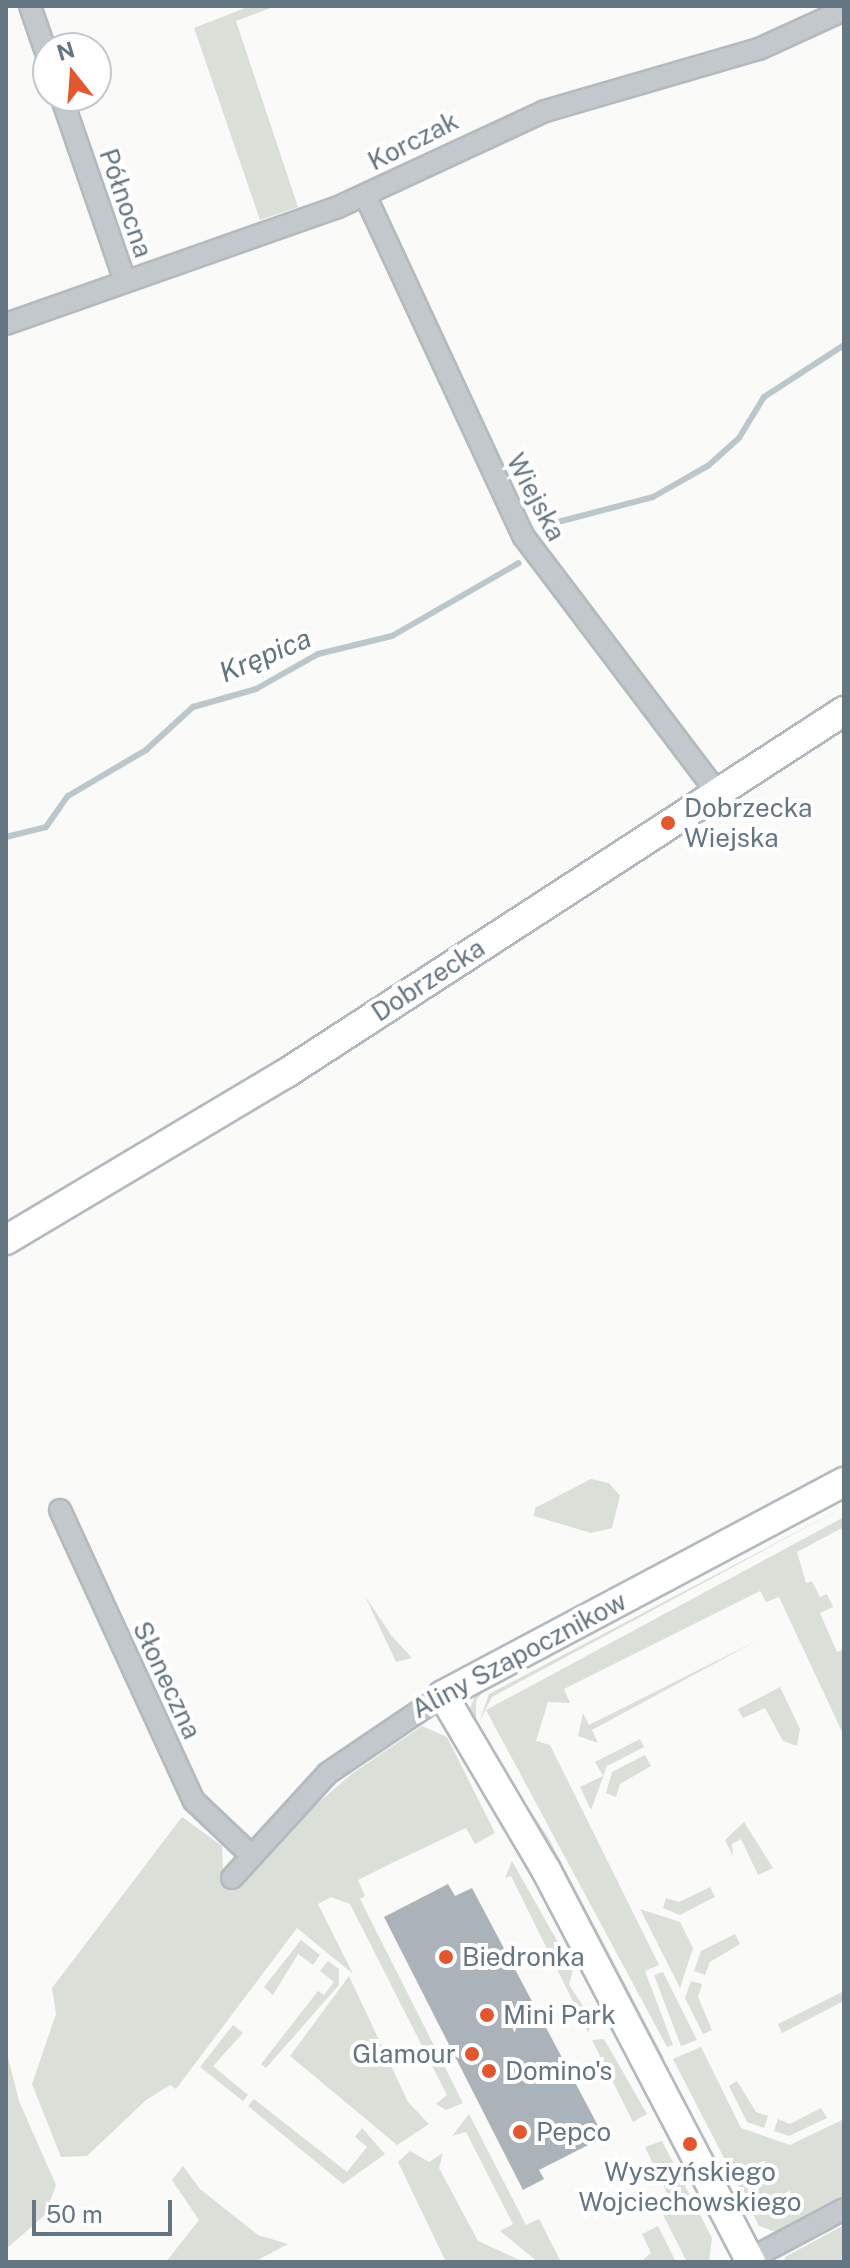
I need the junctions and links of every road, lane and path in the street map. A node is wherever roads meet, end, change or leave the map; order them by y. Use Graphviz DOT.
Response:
graph roads {
  1 [pos="30,6"];
  2 [pos="844,10"];
  3 [pos="39,32"];
  4 [pos="67,112"];
  5 [pos="365,195"];
  6 [pos="125,281"];
  7 [pos="6,324"];
  8 [pos="844,711"];
  9 [pos="716,791"];
  10 [pos="6,1240"];
  11 [pos="844,1482"];
  12 [pos="60,1510"];
  13 [pos="443,1695"];
  14 [pos="250,1854"];
  15 [pos="232,1878"];
  16 [pos="844,2209"];
  17 [pos="748,2261"];
  1 -- 3 [label="street"];
  2 -- 5 [label="street, Korczak"];
  4 -- 6 [label="street, Północna"];
  5 -- 6 [label="street, Korczak"];
  5 -- 9 [label="street, Wiejska"];
  6 -- 7 [label="street, Korczak"];
  8 -- 9 [label="street, Dobrzecka"];
  9 -- 10 [label="street, Dobrzecka"];
  11 -- 13 [label="street, Aliny Szapocznikow"];
  12 -- 14 [label="street, Słoneczna"];
  13 -- 14 [label="street, Aliny Szapocznikow"];
  13 -- 17 [label="street"];
  14 -- 15 [label="street, Aliny Szapocznikow"];
  16 -- 17 [label="street"];
}
